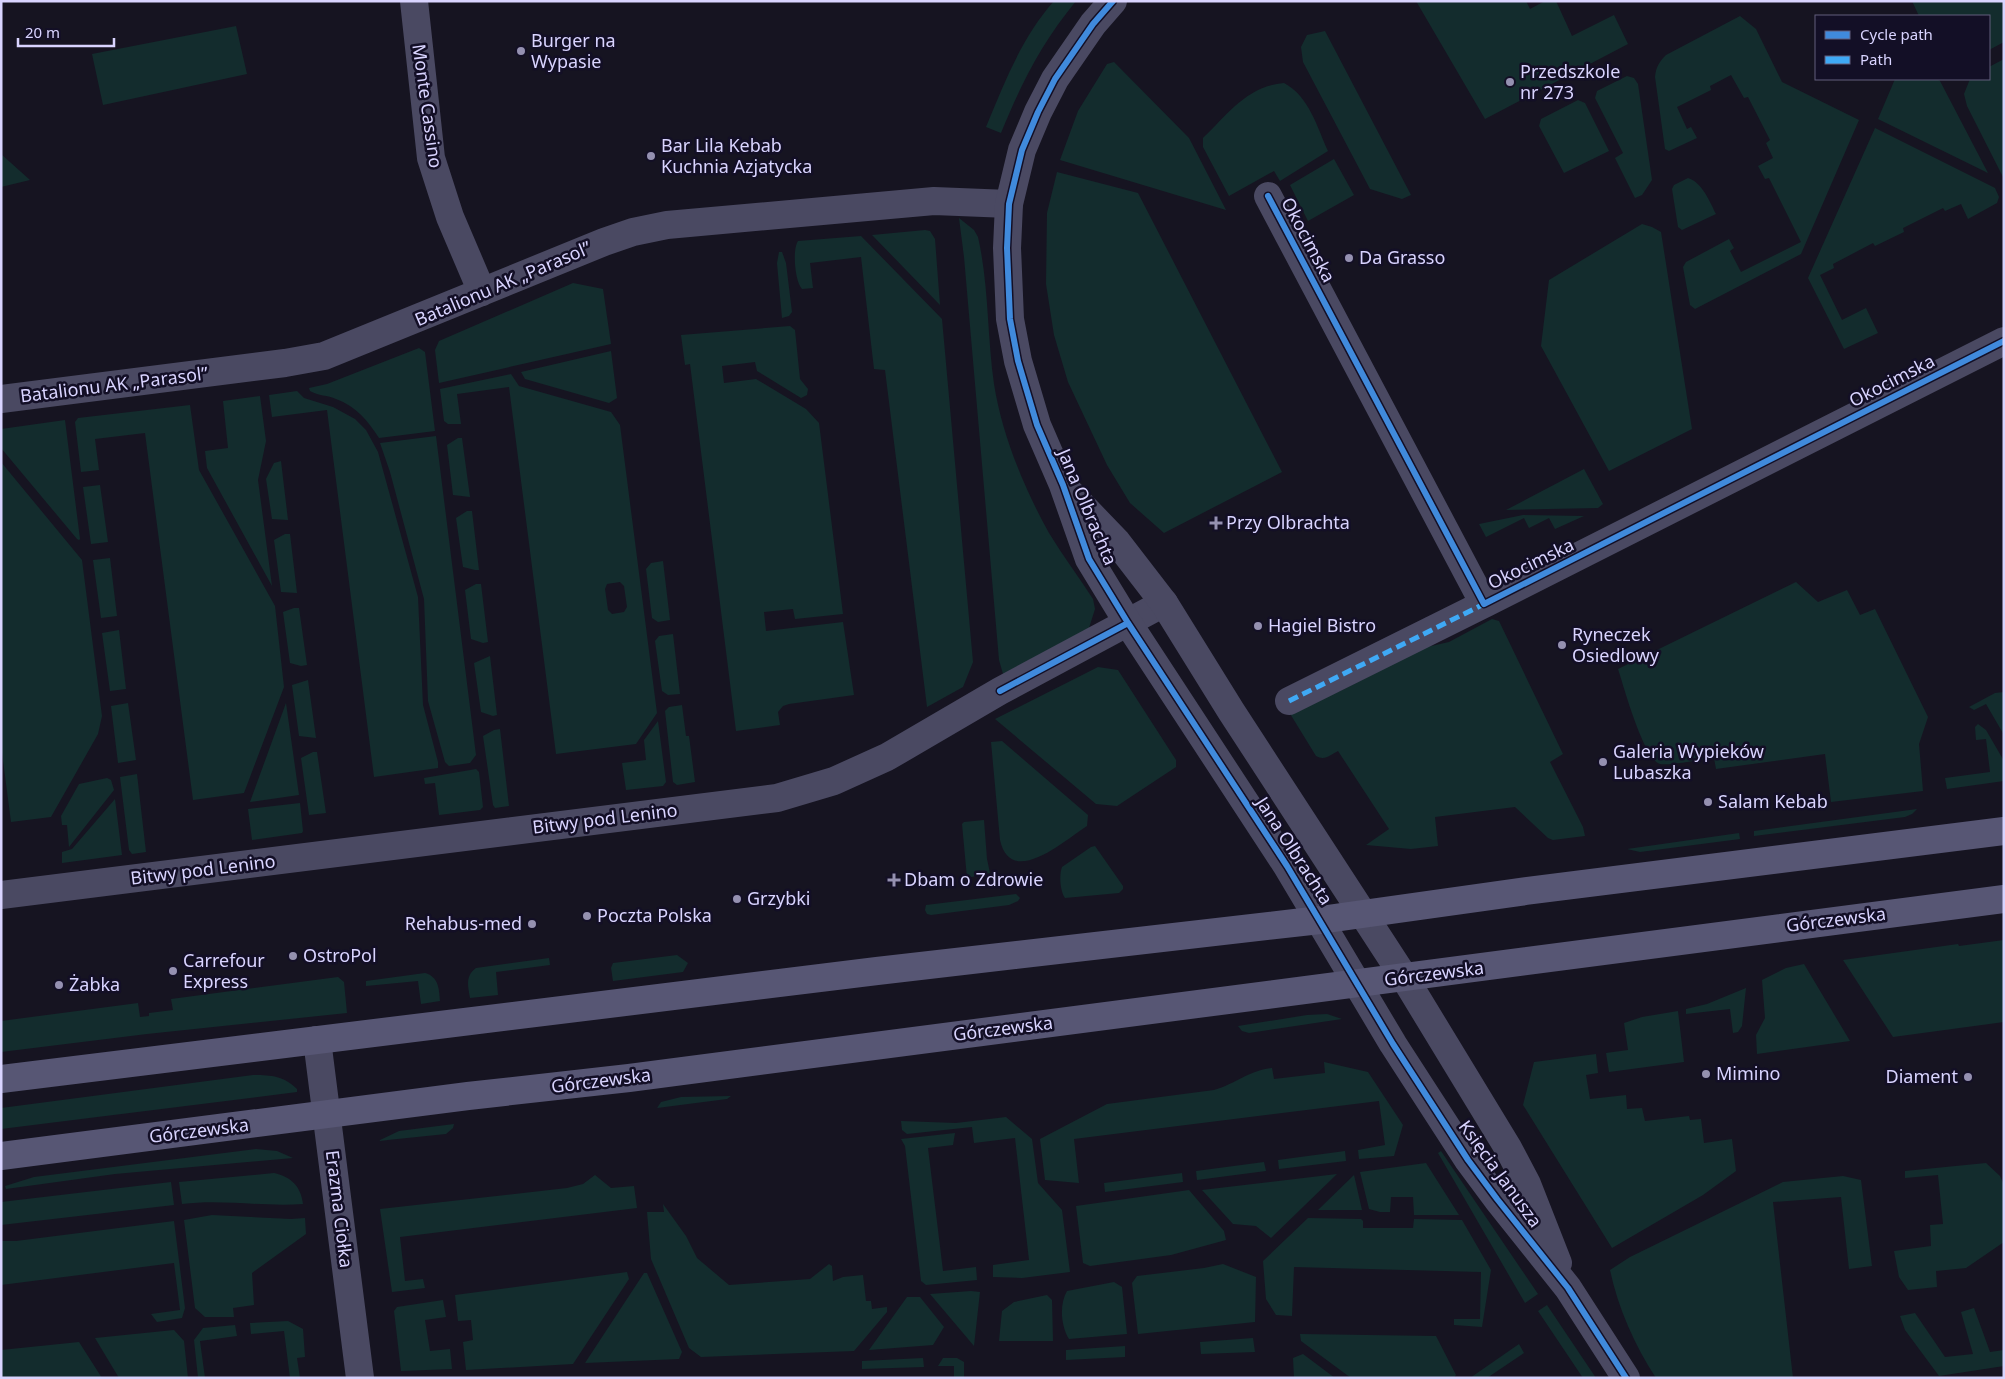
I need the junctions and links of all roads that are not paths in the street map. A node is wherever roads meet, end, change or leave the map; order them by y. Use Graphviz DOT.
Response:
graph roads {
  1 [pos="414,1"];
  2 [pos="1113,1"];
  3 [pos="1268,196"];
  4 [pos="1009,204"];
  5 [pos="482,292"];
  6 [pos="2004,341"];
  7 [pos="1,399"];
  8 [pos="1063,485"];
  9 [pos="1164,603"];
  10 [pos="1484,604"];
  11 [pos="1128,623"];
  12 [pos="1289,701"];
  13 [pos="2004,831"];
  14 [pos="1,895"];
  15 [pos="2004,899"];
  16 [pos="1364,914"];
  17 [pos="1320,920"];
  18 [pos="1404,977"];
  19 [pos="1357,984"];
  20 [pos="317,1040"];
  21 [pos="1,1079"];
  22 [pos="327,1114"];
  23 [pos="1,1156"];
  24 [pos="1568,1288"];
  25 [pos="360,1378"];
  26 [pos="1626,1378"];
  1 -- 5 [label="street, Monte Cassino"];
  2 -- 4 [label="street, Jana Olbrachta"];
  3 -- 10 [label="street, Okocimska"];
  4 -- 5 [label="street, Batalionu AK „Parasol”"];
  4 -- 8 [label="street, Jana Olbrachta"];
  5 -- 7 [label="street, Batalionu AK „Parasol”"];
  6 -- 10 [label="street, Okocimska"];
  8 -- 9 [label="street, Jana Olbrachta"];
  8 -- 11 [label="street, Jana Olbrachta"];
  9 -- 11 [label="street, Bitwy pod Lenino"];
  9 -- 16 [label="street, Jana Olbrachta"];
  10 -- 12 [label="street, Okocimska"];
  11 -- 14 [label="street, Bitwy pod Lenino"];
  11 -- 17 [label="street, Jana Olbrachta"];
  13 -- 16 [label="main road"];
  15 -- 18 [label="main road, Górczewska"];
  16 -- 17 [label="main road"];
  16 -- 18 [label="street, Jana Olbrachta"];
  17 -- 19 [label="street, Jana Olbrachta"];
  17 -- 20 [label="main road"];
  18 -- 19 [label="main road, Górczewska"];
  18 -- 24 [label="street, Księcia Janusza"];
  19 -- 22 [label="main road, Górczewska"];
  19 -- 24 [label="street, Księcia Janusza"];
  20 -- 21 [label="main road"];
  20 -- 22 [label="street, Erazma Ciołka"];
  22 -- 23 [label="main road, Górczewska"];
  22 -- 25 [label="street, Erazma Ciołka"];
  24 -- 26 [label="street, Księcia Janusza"];
}
